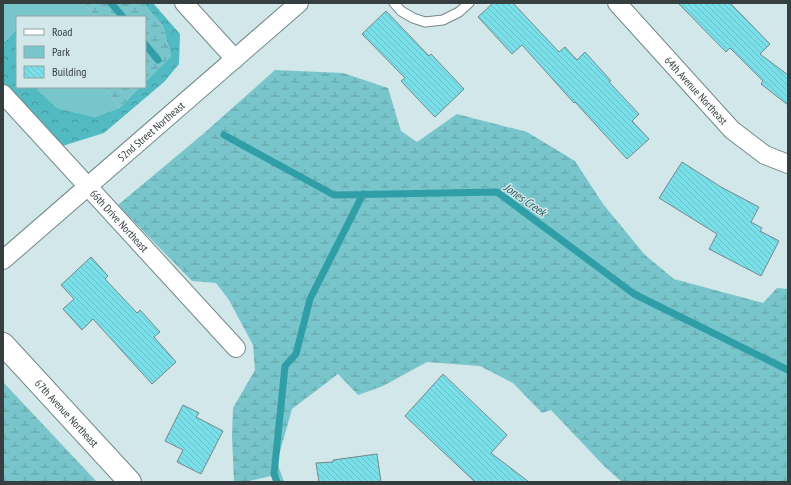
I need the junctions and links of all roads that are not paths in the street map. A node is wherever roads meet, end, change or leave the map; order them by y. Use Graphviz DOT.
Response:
graph roads {
  1 [pos="184,3"];
  2 [pos="299,3"];
  3 [pos="394,3"];
  4 [pos="469,3"];
  5 [pos="617,3"];
  6 [pos="235,59"];
  7 [pos="3,94"];
  8 [pos="788,164"];
  9 [pos="88,187"];
  10 [pos="3,260"];
  11 [pos="3,344"];
  12 [pos="236,348"];
  13 [pos="130,482"];
  1 -- 6 [label="street"];
  2 -- 6 [label="street, 52nd Street Northeast"];
  3 -- 4 [label="lane"];
  5 -- 8 [label="street, 64th Avenue Northeast"];
  6 -- 9 [label="street, 52nd Street Northeast"];
  7 -- 9 [label="street, 66th Drive Northeast"];
  9 -- 10 [label="street, 52nd Street Northeast"];
  9 -- 12 [label="street, 66th Drive Northeast"];
  11 -- 13 [label="street, 67th Avenue Northeast"];
}
